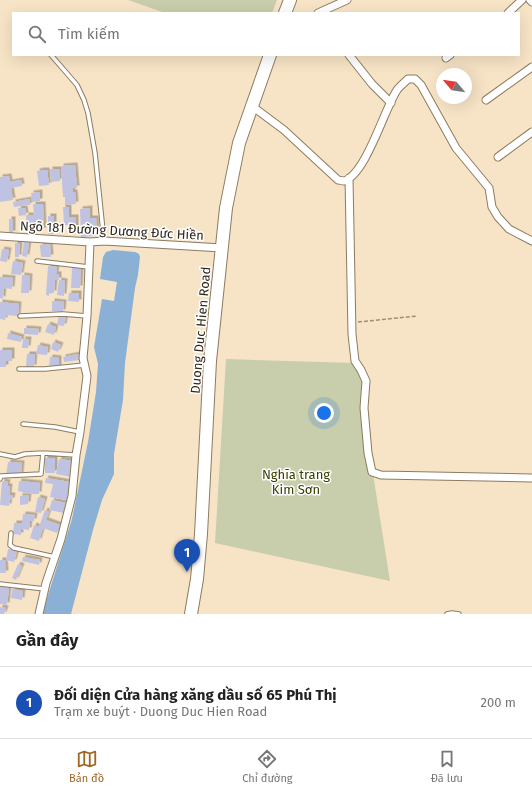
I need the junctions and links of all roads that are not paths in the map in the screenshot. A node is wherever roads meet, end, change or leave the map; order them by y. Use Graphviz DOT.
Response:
graph roads {
  1 [pos="347,0"];
  2 [pos="522,0"];
  3 [pos="320,12"];
  4 [pos="509,12"];
  5 [pos="52,56"];
  6 [pos="270,56"];
  7 [pos="350,56"];
  8 [pos="532,67"];
  9 [pos="486,100"];
  10 [pos="391,103"];
  11 [pos="252,106"];
  12 [pos="532,132"];
  13 [pos="498,157"];
  14 [pos="349,178"];
  15 [pos="0,236"];
  16 [pos="104,241"];
  17 [pos="532,241"];
  18 [pos="90,242"];
  19 [pos="222,248"];
  20 [pos="37,261"];
  21 [pos="89,267"];
  22 [pos="20,316"];
  23 [pos="87,316"];
  24 [pos="85,366"];
  25 [pos="19,369"];
  26 [pos="23,424"];
  27 [pos="80,432"];
  28 [pos="43,453"];
  29 [pos="0,454"];
  30 [pos="76,455"];
  31 [pos="532,478"];
  32 [pos="0,479"];
  33 [pos="11,534"];
  34 [pos="55,557"];
  35 [pos="0,584"];
  36 [pos="45,589"];
  37 [pos="39,614"];
  38 [pos="191,614"];
  39 [pos="447,614"];
  40 [pos="459,614"];
  1 -- 3 [label="street"];
  2 -- 4 [label="street"];
  5 -- 16 [label="lane"];
  6 -- 11 [label="highway, Duong Duc Hien Road"];
  7 -- 10 [label="street"];
  8 -- 9 [label="street"];
  10 -- 14 [label="street"];
  10 -- 17 [label="street"];
  11 -- 14 [label="street"];
  11 -- 19 [label="highway, Duong Duc Hien Road"];
  12 -- 13 [label="street"];
  14 -- 31 [label="street"];
  15 -- 18 [label="street, Ngõ 181 Đường Dương Đức Hiền"];
  16 -- 18 [label="street, Ngõ 181 Đường Dương Đức Hiền"];
  16 -- 19 [label="street, Ngõ 181 Đường Dương Đức Hiền"];
  18 -- 21 [label="street"];
  19 -- 38 [label="highway, Duong Duc Hien Road"];
  20 -- 21 [label="lane"];
  21 -- 23 [label="street"];
  22 -- 23 [label="lane"];
  23 -- 24 [label="street"];
  24 -- 25 [label="lane"];
  24 -- 27 [label="street"];
  26 -- 27 [label="lane"];
  27 -- 30 [label="street"];
  28 -- 29 [label="lane"];
  28 -- 30 [label="lane"];
  28 -- 32 [label="lane"];
  30 -- 34 [label="street"];
  33 -- 34 [label="lane"];
  34 -- 36 [label="street"];
  35 -- 36 [label="lane"];
  36 -- 37 [label="street"];
  39 -- 40 [label="lane"];
}
